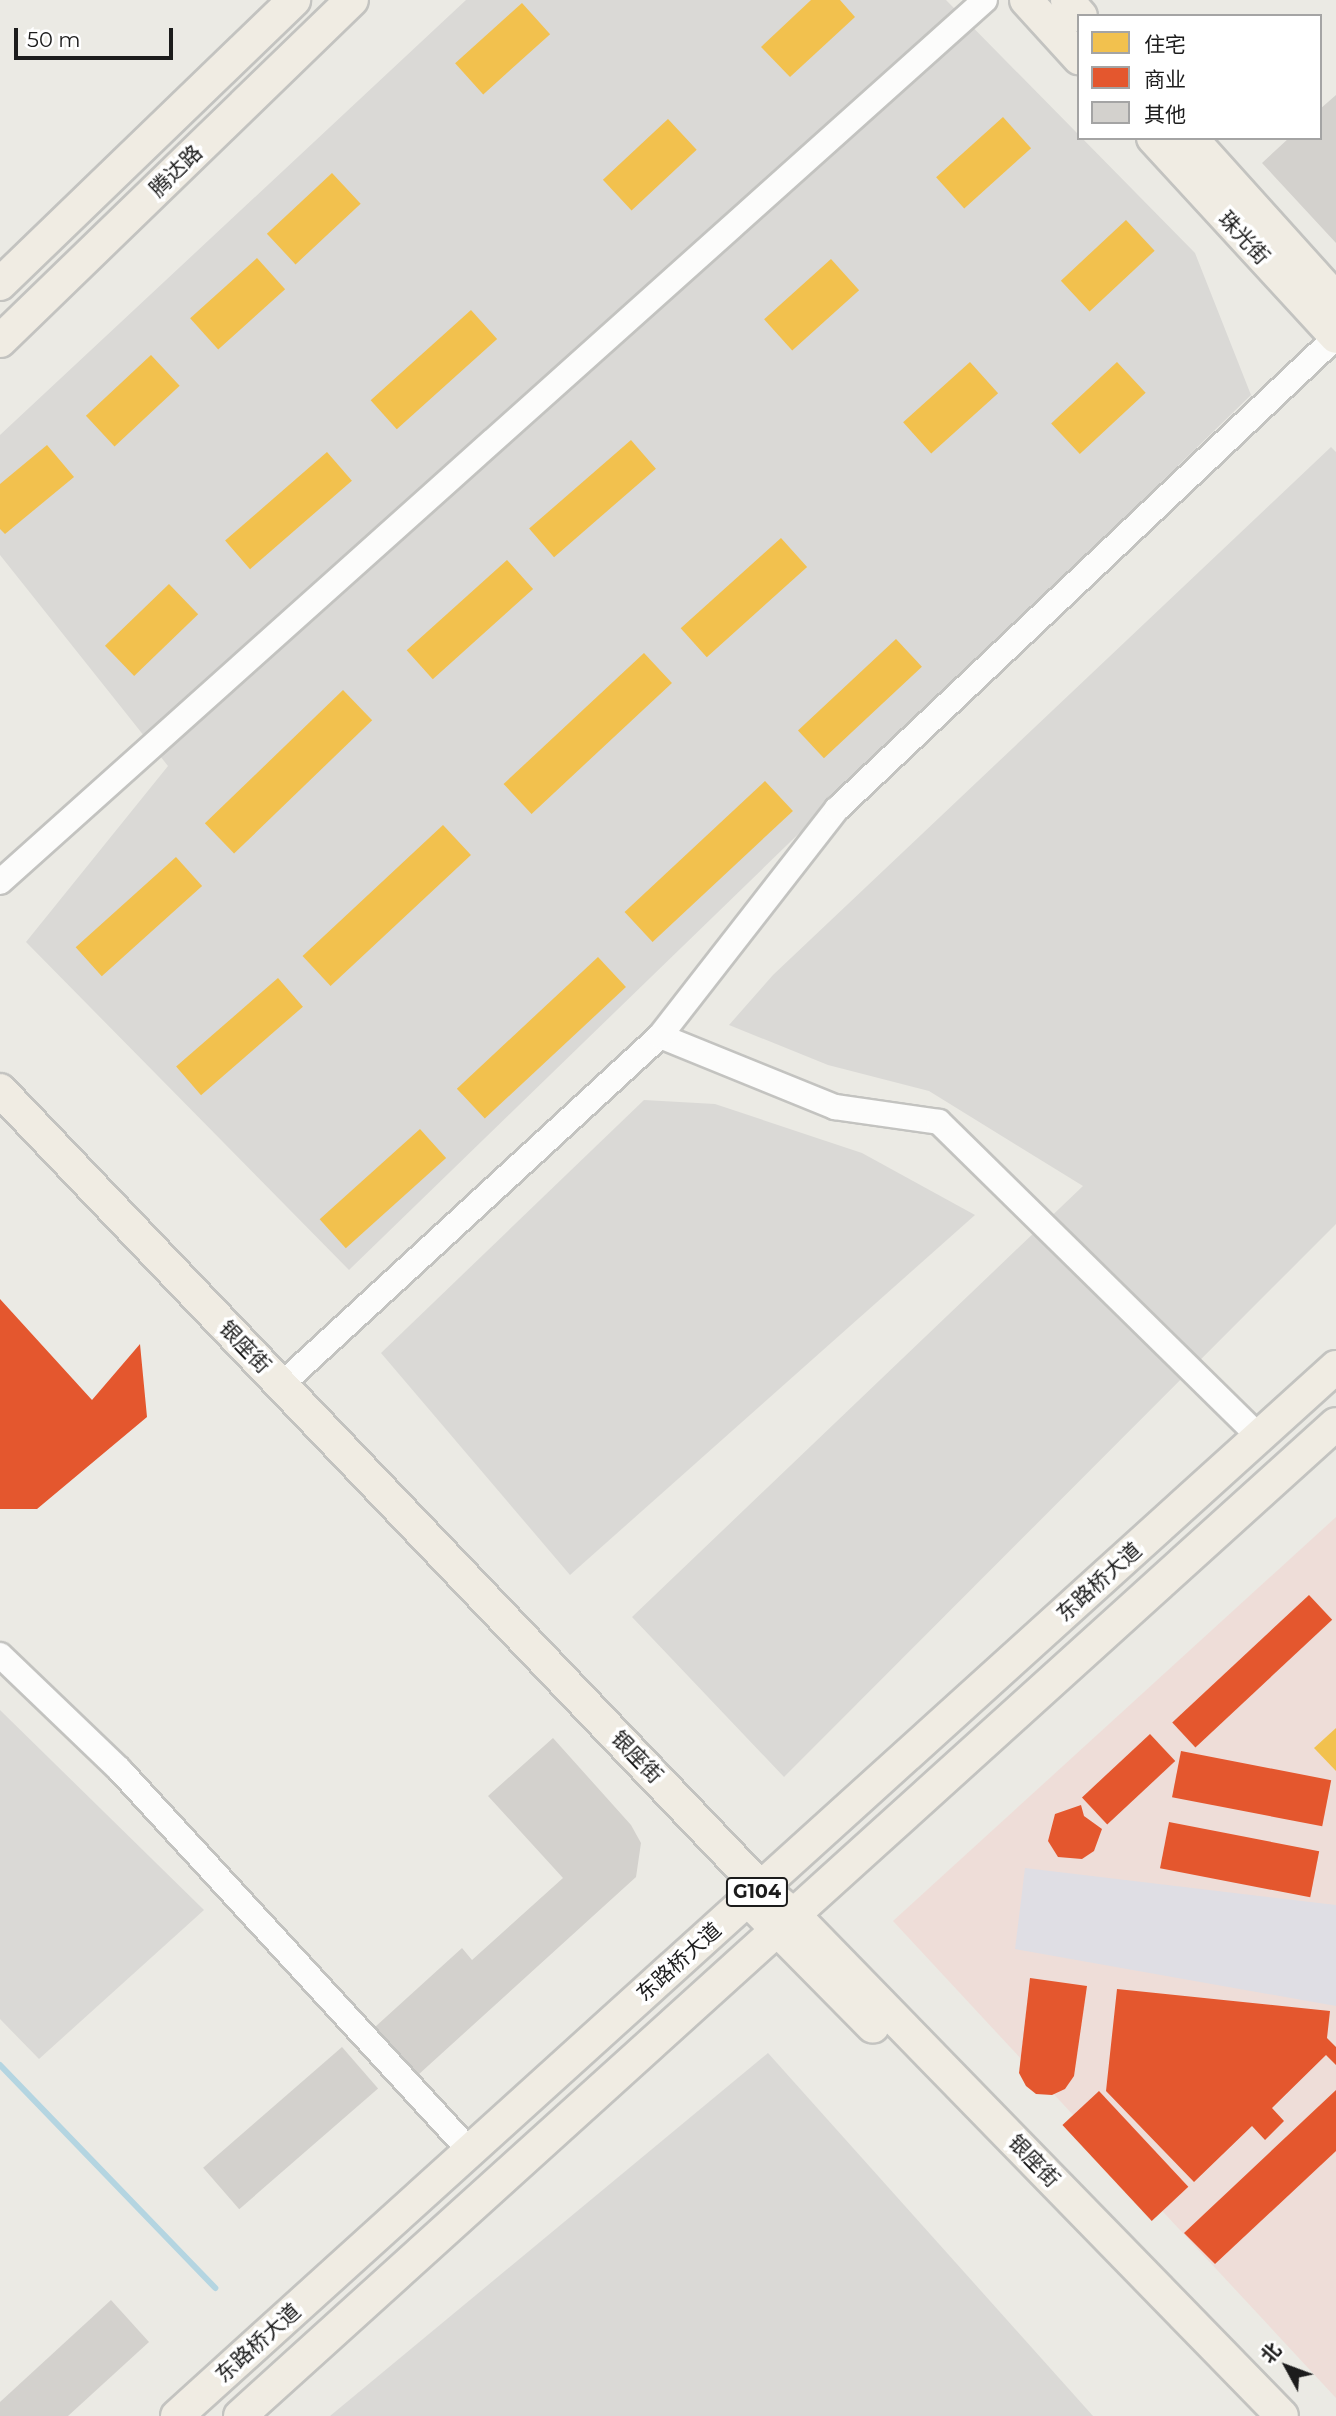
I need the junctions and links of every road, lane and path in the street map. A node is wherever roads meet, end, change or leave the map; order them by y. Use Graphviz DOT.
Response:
graph roads {
  1 [pos="295,0"];
  2 [pos="352,0"];
  3 [pos="985,0"];
  4 [pos="1026,0"];
  5 [pos="1066,0"];
  6 [pos="1079,14"];
  7 [pos="1077,56"];
  8 [pos="1155,140"];
  9 [pos="1193,140"];
  10 [pos="0,284"];
  11 [pos="1336,299"];
  12 [pos="1336,337"];
  13 [pos="0,341"];
  14 [pos="0,882"];
  15 [pos="660,1036"];
  16 [pos="0,1090"];
  17 [pos="0,1121"];
  18 [pos="1336,1367"];
  19 [pos="281,1385"];
  20 [pos="1336,1424"];
  21 [pos="1260,1437"];
  22 [pos="0,1655"];
  23 [pos="755,1894"];
  24 [pos="786,1922"];
  25 [pos="470,2151"];
  26 [pos="177,2416"];
  27 [pos="240,2416"];
  28 [pos="1256,2416"];
  29 [pos="1282,2416"];
  1 -- 10 [label="main road, 腾达路"];
  2 -- 13 [label="main road, 腾达路"];
  3 -- 14 [label="street"];
  4 -- 7 [label="main road"];
  5 -- 6 [label="main road"];
  8 -- 12 [label="main road, 珠光街"];
  9 -- 11 [label="main road, 珠光街"];
  12 -- 15 [label="street"];
  15 -- 19 [label="street"];
  15 -- 21 [label="street"];
  16 -- 19 [label="main road, 银座街"];
  17 -- 23 [label="main road"];
  18 -- 21 [label="main road, 东路桥大道 / G104"];
  19 -- 23 [label="main road, 银座街"];
  20 -- 24 [label="main road, 东路桥大道 / G104"];
  21 -- 23 [label="main road, 东路桥大道 / G104"];
  22 -- 25 [label="street"];
  23 -- 24 [label="main road, 银座街"];
  23 -- 25 [label="main road, 东路桥大道 / G104"];
  24 -- 27 [label="main road, 东路桥大道 / G104"];
  24 -- 28 [label="main road"];
  24 -- 29 [label="main road, 银座街"];
  25 -- 26 [label="main road, 东路桥大道 / G104"];
}
